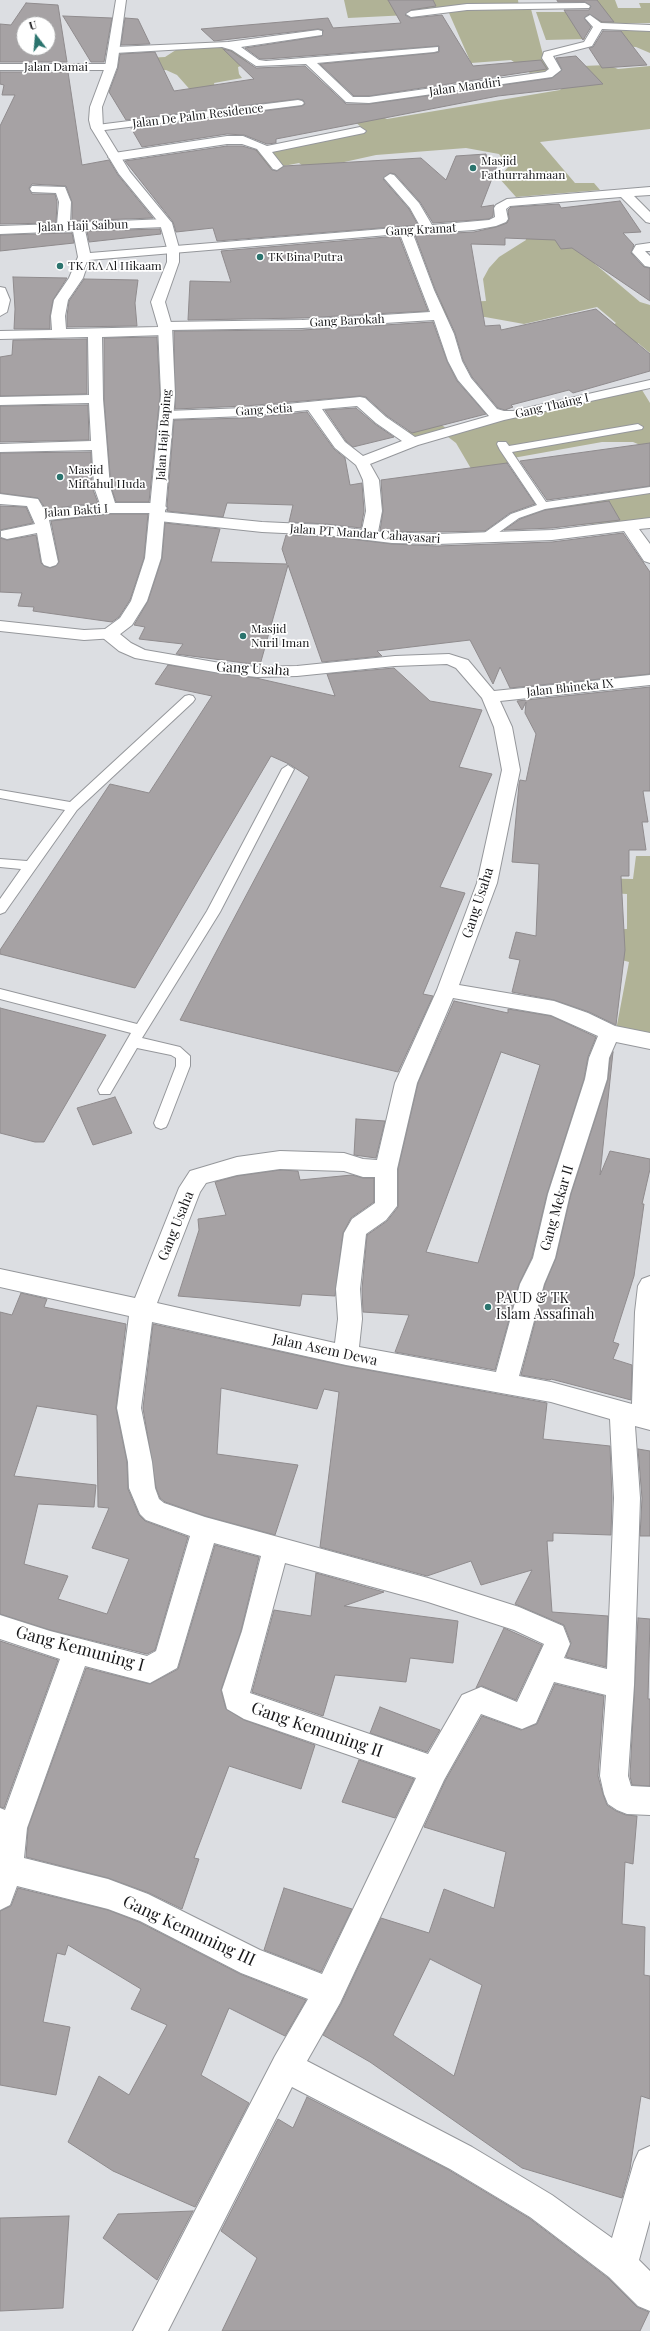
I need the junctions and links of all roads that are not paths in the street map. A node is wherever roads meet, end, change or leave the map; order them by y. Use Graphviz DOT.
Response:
graph roads {
  1 [pos="121,0"];
  2 [pos="584,3"];
  3 [pos="411,14"];
  4 [pos="599,26"];
  5 [pos="650,28"];
  6 [pos="318,33"];
  7 [pos="229,45"];
  8 [pos="434,49"];
  9 [pos="115,50"];
  10 [pos="308,60"];
  11 [pos="0,67"];
  12 [pos="111,67"];
  13 [pos="298,103"];
  14 [pos="97,128"];
  15 [pos="360,131"];
  16 [pos="265,150"];
  17 [pos="114,157"];
  18 [pos="277,166"];
  19 [pos="390,178"];
  20 [pos="36,188"];
  21 [pos="650,191"];
  22 [pos="623,192"];
  23 [pos="650,219"];
  24 [pos="166,223"];
  25 [pos="63,226"];
  26 [pos="78,226"];
  27 [pos="428,229"];
  28 [pos="0,230"];
  29 [pos="405,230"];
  30 [pos="650,247"];
  31 [pos="173,248"];
  32 [pos="84,257"];
  33 [pos="650,263"];
  34 [pos="0,291"];
  35 [pos="0,312"];
  36 [pos="437,316"];
  37 [pos="165,329"];
  38 [pos="95,332"];
  39 [pos="59,333"];
  40 [pos="0,334"];
  41 [pos="650,384"];
  42 [pos="96,399"];
  43 [pos="0,401"];
  44 [pos="313,407"];
  45 [pos="167,415"];
  46 [pos="502,416"];
  47 [pos="638,427"];
  48 [pos="413,442"];
  49 [pos="100,445"];
  50 [pos="0,448"];
  51 [pos="361,462"];
  52 [pos="650,490"];
  53 [pos="0,499"];
  54 [pos="543,506"];
  55 [pos="109,508"];
  56 [pos="159,512"];
  57 [pos="42,522"];
  58 [pos="650,523"];
  59 [pos="629,527"];
  60 [pos="7,534"];
  61 [pos="369,535"];
  62 [pos="484,538"];
  63 [pos="650,558"];
  64 [pos="50,562"];
  65 [pos="0,626"];
  66 [pos="109,634"];
  67 [pos="650,680"];
  68 [pos="490,697"];
  69 [pos="189,699"];
  70 [pos="288,769"];
  71 [pos="0,794"];
  72 [pos="73,807"];
  73 [pos="0,863"];
  74 [pos="30,866"];
  75 [pos="0,909"];
  76 [pos="447,990"];
  77 [pos="0,994"];
  78 [pos="610,1034"];
  79 [pos="138,1036"];
  80 [pos="650,1041"];
  81 [pos="105,1090"];
  82 [pos="160,1123"];
  83 [pos="386,1169"];
  84 [pos="0,1278"];
  85 [pos="650,1286"];
  86 [pos="142,1311"];
  87 [pos="346,1355"];
  88 [pos="505,1384"];
  89 [pos="639,1416"];
  90 [pos="205,1529"];
  91 [pos="276,1548"];
  92 [pos="0,1627"];
  93 [pos="76,1651"];
  94 [pos="546,1667"];
  95 [pos="620,1684"];
  96 [pos="434,1770"];
  97 [pos="650,1800"];
  98 [pos="6,1825"];
  99 [pos="4,1882"];
  100 [pos="329,1992"];
  101 [pos="286,2067"];
  102 [pos="650,2162"];
  103 [pos="621,2265"];
  104 [pos="650,2294"];
  105 [pos="150,2331"];
  1 -- 9 [label="street, Jalan Haji Baping"];
  2 -- 3 [label="street"];
  2 -- 4 [label="street"];
  4 -- 5 [label="street"];
  4 -- 10 [label="street, Jalan Mandiri"];
  6 -- 7 [label="street"];
  7 -- 9 [label="street"];
  7 -- 10 [label="street"];
  8 -- 10 [label="street"];
  9 -- 12 [label="street, Jalan Haji Baping"];
  11 -- 12 [label="street, Jalan Damai"];
  12 -- 14 [label="street, Jalan Haji Baping"];
  13 -- 14 [label="street, Jalan De Palm Residence"];
  14 -- 17 [label="street, Jalan Haji Baping"];
  15 -- 16 [label="street"];
  16 -- 17 [label="street"];
  16 -- 18 [label="street"];
  17 -- 24 [label="street, Jalan Haji Baping"];
  19 -- 27 [label="street"];
  20 -- 25 [label="street"];
  21 -- 22 [label="street, Gang Kramat"];
  22 -- 23 [label="street"];
  22 -- 27 [label="street, Gang Kramat"];
  24 -- 26 [label="street, Jalan Haji Saibun"];
  24 -- 31 [label="street, Jalan Haji Baping"];
  25 -- 26 [label="street, Jalan Haji Saibun"];
  25 -- 28 [label="street, Jalan Haji Saibun"];
  26 -- 32 [label="street"];
  27 -- 29 [label="street, Gang Kramat"];
  29 -- 31 [label="street, Gang Kramat"];
  29 -- 36 [label="street"];
  30 -- 33 [label="street"];
  31 -- 32 [label="street, Gang Kramat"];
  31 -- 37 [label="street, Jalan Haji Baping"];
  32 -- 39 [label="street"];
  34 -- 35 [label="street"];
  36 -- 37 [label="street, Gang Barokah"];
  36 -- 46 [label="street, Gang Thaing I"];
  37 -- 38 [label="street, Gang Barokah"];
  37 -- 45 [label="street, Jalan Haji Baping"];
  38 -- 39 [label="street, Gang Barokah"];
  38 -- 42 [label="street"];
  39 -- 40 [label="street, Gang Barokah"];
  41 -- 46 [label="street, Gang Thaing I"];
  42 -- 43 [label="street"];
  42 -- 49 [label="street"];
  44 -- 45 [label="street, Gang Setia"];
  44 -- 48 [label="street, Gang Setia"];
  44 -- 51 [label="street"];
  45 -- 56 [label="street, Jalan Haji Baping"];
  46 -- 48 [label="street"];
  47 -- 54 [label="lane"];
  48 -- 51 [label="street"];
  49 -- 50 [label="street"];
  49 -- 55 [label="street"];
  51 -- 61 [label="street"];
  52 -- 54 [label="lane"];
  53 -- 57 [label="street, Jalan Bakti I"];
  54 -- 62 [label="lane"];
  55 -- 56 [label="street, Jalan Bakti I"];
  55 -- 57 [label="street, Jalan Bakti I"];
  56 -- 61 [label="street, Jalan PT Mandar Cahayasari"];
  56 -- 66 [label="street, Jalan Haji Baping"];
  57 -- 60 [label="street"];
  57 -- 64 [label="street"];
  58 -- 59 [label="street, Jalan PT Mandar Cahayasari"];
  59 -- 62 [label="street, Jalan PT Mandar Cahayasari"];
  59 -- 63 [label="street"];
  61 -- 62 [label="street, Jalan PT Mandar Cahayasari"];
  65 -- 66 [label="street"];
  66 -- 68 [label="street, Gang Usaha"];
  67 -- 68 [label="street, Jalan Bhineka IX"];
  68 -- 76 [label="street, Gang Usaha"];
  69 -- 72 [label="lane"];
  70 -- 79 [label="lane"];
  71 -- 72 [label="lane"];
  72 -- 74 [label="lane"];
  73 -- 74 [label="lane"];
  74 -- 75 [label="lane"];
  76 -- 78 [label="street"];
  76 -- 83 [label="street, Gang Usaha"];
  77 -- 79 [label="lane"];
  78 -- 80 [label="street"];
  78 -- 88 [label="street, Gang Mekar II"];
  79 -- 81 [label="lane"];
  79 -- 82 [label="lane"];
  83 -- 86 [label="street, Gang Usaha"];
  83 -- 87 [label="street"];
  84 -- 86 [label="street, Jalan Asem Dewa"];
  85 -- 89 [label="street"];
  86 -- 87 [label="street, Jalan Asem Dewa"];
  86 -- 90 [label="street"];
  87 -- 88 [label="street, Jalan Asem Dewa"];
  88 -- 89 [label="street, Jalan Asem Dewa"];
  89 -- 95 [label="street"];
  90 -- 91 [label="street"];
  90 -- 93 [label="street, Gang Kemuning I"];
  91 -- 94 [label="street"];
  91 -- 96 [label="street, Gang Kemuning II"];
  92 -- 93 [label="street, Gang Kemuning I"];
  93 -- 98 [label="street, Gang Kemuning III"];
  94 -- 95 [label="street"];
  94 -- 96 [label="street"];
  95 -- 97 [label="street"];
  96 -- 100 [label="street"];
  98 -- 99 [label="street, Gang Kemuning III"];
  99 -- 100 [label="street, Gang Kemuning III"];
  100 -- 101 [label="street"];
  101 -- 103 [label="street"];
  101 -- 105 [label="street"];
  102 -- 103 [label="street"];
  103 -- 104 [label="street"];
}
